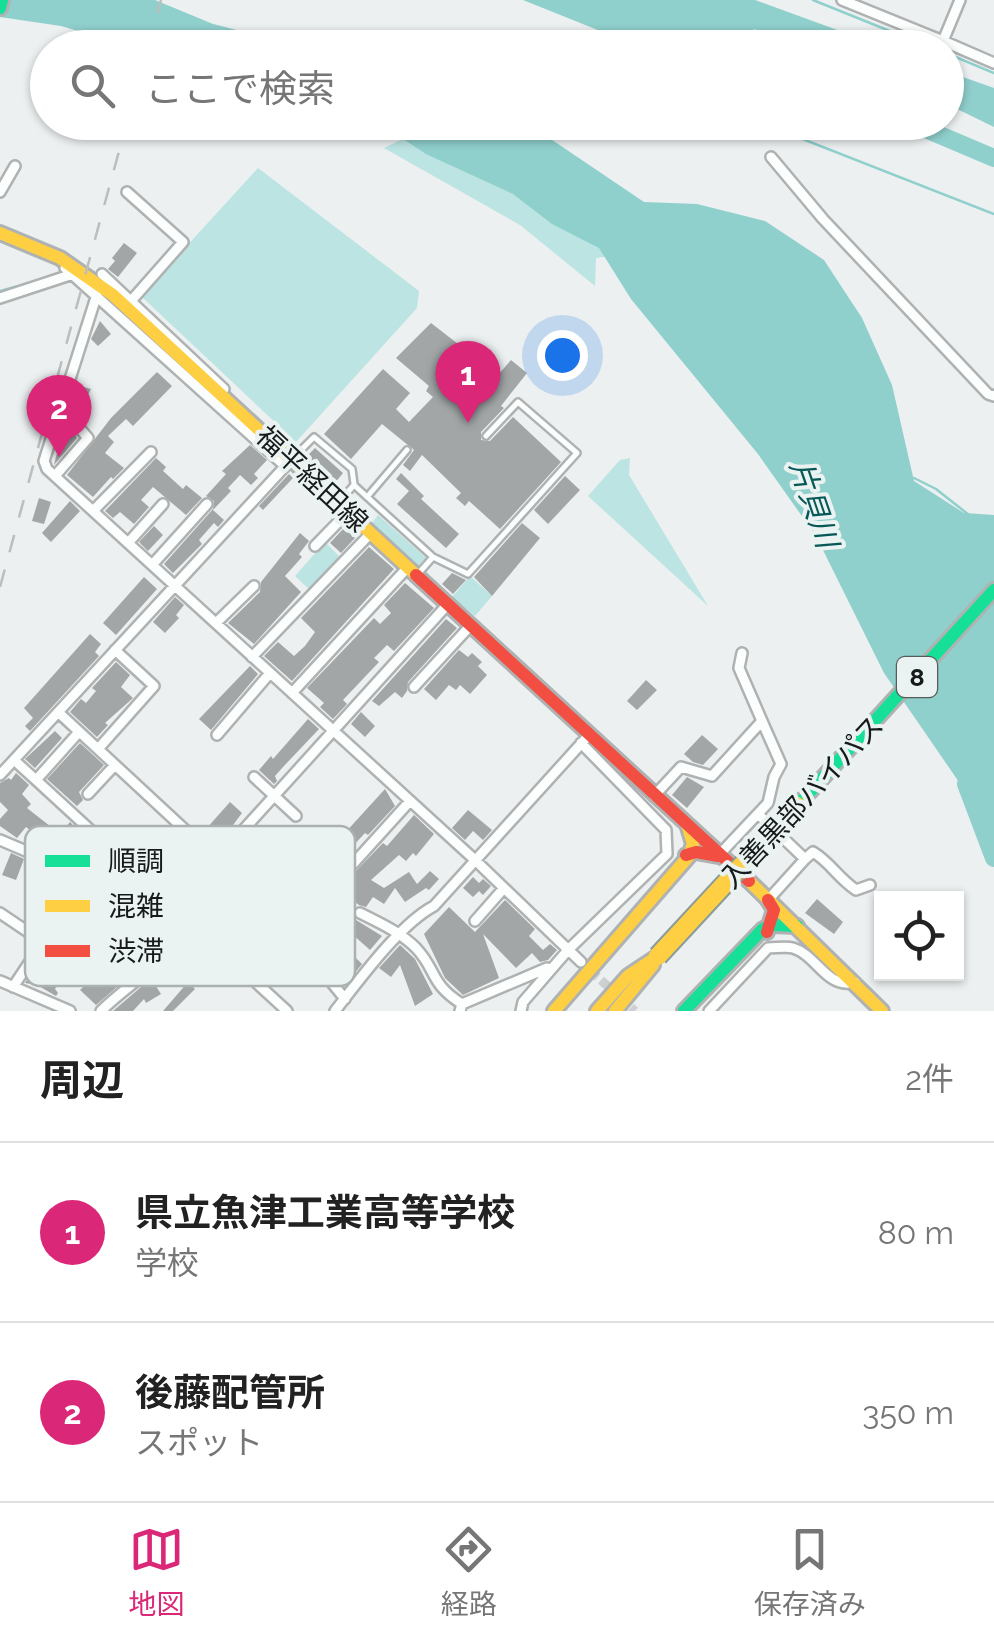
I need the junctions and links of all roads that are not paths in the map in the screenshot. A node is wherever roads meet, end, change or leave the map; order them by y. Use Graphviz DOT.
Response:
graph roads {
  1 [pos="2,0"];
  2 [pos="842,0"];
  3 [pos="960,0"];
  4 [pos="0,8"];
  5 [pos="915,30"];
  6 [pos="949,30"];
  7 [pos="964,50"];
  8 [pos="994,63"];
  9 [pos="771,156"];
  10 [pos="14,166"];
  11 [pos="0,192"];
  12 [pos="127,192"];
  13 [pos="0,233"];
  14 [pos="19,244"];
  15 [pos="73,274"];
  16 [pos="102,274"];
  17 [pos="97,294"];
  18 [pos="0,298"];
  19 [pos="131,302"];
  20 [pos="994,396"];
  21 [pos="76,424"];
  22 [pos="486,436"];
  23 [pos="407,450"];
  24 [pos="150,452"];
  25 [pos="290,460"];
  26 [pos="55,476"];
  27 [pos="354,486"];
  28 [pos="367,496"];
  29 [pos="163,504"];
  30 [pos="207,504"];
  31 [pos="93,511"];
  32 [pos="357,519"];
  33 [pos="128,544"];
  34 [pos="314,546"];
  35 [pos="432,557"];
  36 [pos="152,565"];
  37 [pos="412,571"];
  38 [pos="174,585"];
  39 [pos="254,586"];
  40 [pos="994,590"];
  41 [pos="448,604"];
  42 [pos="216,624"];
  43 [pos="470,625"];
  44 [pos="115,650"];
  45 [pos="742,653"];
  46 [pos="252,657"];
  47 [pos="270,674"];
  48 [pos="414,687"];
  49 [pos="292,693"];
  50 [pos="58,712"];
  51 [pos="762,722"];
  52 [pos="333,731"];
  53 [pos="79,732"];
  54 [pos="217,735"];
  55 [pos="585,739"];
  56 [pos="98,750"];
  57 [pos="606,750"];
  58 [pos="14,760"];
  59 [pos="115,765"];
  60 [pos="0,775"];
  61 [pos="254,777"];
  62 [pos="36,780"];
  63 [pos="88,794"];
  64 [pos="274,795"];
  65 [pos="654,796"];
  66 [pos="410,801"];
  67 [pos="758,814"];
  68 [pos="296,816"];
  69 [pos="86,826"];
  70 [pos="181,826"];
  71 [pos="246,826"];
  72 [pos="0,840"];
  73 [pos="695,849"];
  74 [pos="25,850"];
  75 [pos="805,859"];
  76 [pos="476,860"];
  77 [pos="355,862"];
  78 [pos="870,885"];
  79 [pos="504,888"];
  80 [pos="0,914"];
  81 [pos="360,914"];
  82 [pos="475,921"];
  83 [pos="776,921"];
  84 [pos="25,930"];
  85 [pos="399,933"];
  86 [pos="568,950"];
  87 [pos="658,956"];
  88 [pos="582,962"];
  89 [pos="552,967"];
  90 [pos="25,969"];
  91 [pos="851,977"];
  92 [pos="0,982"];
  93 [pos="126,986"];
  94 [pos="259,986"];
  95 [pos="334,986"];
  96 [pos="355,986"];
  97 [pos="355,986"];
  98 [pos="13,987"];
  99 [pos="344,999"];
  100 [pos="461,1007"];
  101 [pos="70,1011"];
  102 [pos="100,1011"];
  103 [pos="286,1011"];
  104 [pos="336,1011"];
  105 [pos="521,1011"];
  106 [pos="551,1011"];
  107 [pos="597,1011"];
  108 [pos="606,1011"];
  109 [pos="615,1011"];
  110 [pos="687,1011"];
  111 [pos="709,1011"];
  112 [pos="882,1011"];
  1 -- 4 [label="main road"];
  2 -- 5 [label="street"];
  3 -- 6 [label="street"];
  7 -- 8 [label="street"];
  9 -- 20 [label="street"];
  10 -- 11 [label="street"];
  12 -- 19 [label="street"];
  13 -- 25 [label="main road, 福平経田線"];
  14 -- 15 [label="street"];
  15 -- 17 [label="street"];
  15 -- 18 [label="street"];
  16 -- 19 [label="street"];
  17 -- 25 [label="street"];
  17 -- 26 [label="street"];
  19 -- 25 [label="street"];
  21 -- 26 [label="street"];
  22 -- 35 [label="lane"];
  23 -- 28 [label="lane"];
  24 -- 31 [label="street"];
  25 -- 27 [label="lane"];
  25 -- 32 [label="main road, 福平経田線"];
  25 -- 38 [label="street"];
  26 -- 31 [label="street"];
  27 -- 28 [label="lane"];
  27 -- 32 [label="lane"];
  28 -- 35 [label="lane"];
  29 -- 33 [label="street"];
  30 -- 36 [label="street"];
  31 -- 33 [label="street"];
  32 -- 34 [label="street"];
  32 -- 37 [label="main road, 福平経田線"];
  32 -- 46 [label="street"];
  33 -- 36 [label="street"];
  35 -- 37 [label="lane"];
  36 -- 38 [label="street"];
  37 -- 41 [label="main road, 福平経田線"];
  37 -- 49 [label="street"];
  38 -- 42 [label="street"];
  38 -- 44 [label="street"];
  39 -- 42 [label="street"];
  40 -- 87 [label="main road, 入善黒部バイパス / 8, bridge"];
  41 -- 43 [label="main road, 福平経田線"];
  41 -- 52 [label="street"];
  42 -- 46 [label="street"];
  43 -- 48 [label="street"];
  43 -- 55 [label="main road, 福平経田線"];
  44 -- 50 [label="street"];
  44 -- 56 [label="street"];
  45 -- 51 [label="street"];
  46 -- 47 [label="street"];
  47 -- 49 [label="street"];
  47 -- 54 [label="street"];
  49 -- 52 [label="street"];
  50 -- 53 [label="street"];
  50 -- 58 [label="street"];
  51 -- 65 [label="street"];
  51 -- 67 [label="street"];
  52 -- 64 [label="street"];
  52 -- 66 [label="street"];
  53 -- 56 [label="street"];
  53 -- 62 [label="street"];
  55 -- 57 [label="main road, 福平経田線"];
  55 -- 76 [label="street"];
  55 -- 86 [label="street"];
  56 -- 59 [label="street"];
  57 -- 65 [label="main road, 福平経田線"];
  57 -- 73 [label="main road, 福平経田線"];
  58 -- 60 [label="street"];
  58 -- 62 [label="street"];
  59 -- 63 [label="street"];
  59 -- 70 [label="street"];
  61 -- 64 [label="street"];
  62 -- 69 [label="street"];
  64 -- 68 [label="street"];
  64 -- 71 [label="street"];
  65 -- 73 [label="main road, 福平経田線"];
  66 -- 76 [label="street"];
  66 -- 77 [label="street"];
  67 -- 73 [label="street"];
  67 -- 75 [label="street"];
  72 -- 74 [label="street"];
  73 -- 83 [label="main road, 福平経田線"];
  73 -- 106 [label="main road"];
  75 -- 78 [label="street"];
  75 -- 83 [label="street"];
  76 -- 79 [label="street"];
  76 -- 85 [label="street"];
  79 -- 82 [label="street"];
  79 -- 86 [label="street"];
  80 -- 84 [label="street"];
  81 -- 85 [label="street"];
  83 -- 91 [label="main road, 福平経田線"];
  83 -- 110 [label="main road"];
  85 -- 96 [label="street"];
  85 -- 100 [label="street"];
  86 -- 88 [label="street"];
  86 -- 89 [label="street"];
  87 -- 107 [label="main road"];
  87 -- 108 [label="main road, 入善黒部バイパス / 8"];
  87 -- 109 [label="main road"];
  89 -- 100 [label="street"];
  89 -- 105 [label="street"];
  90 -- 98 [label="street"];
  91 -- 111 [label="street"];
  91 -- 112 [label="main road, 福平経田線"];
  92 -- 98 [label="street"];
  93 -- 102 [label="street"];
  94 -- 103 [label="street"];
  95 -- 99 [label="street"];
  97 -- 99 [label="street"];
  98 -- 101 [label="street"];
  99 -- 104 [label="street"];
}
